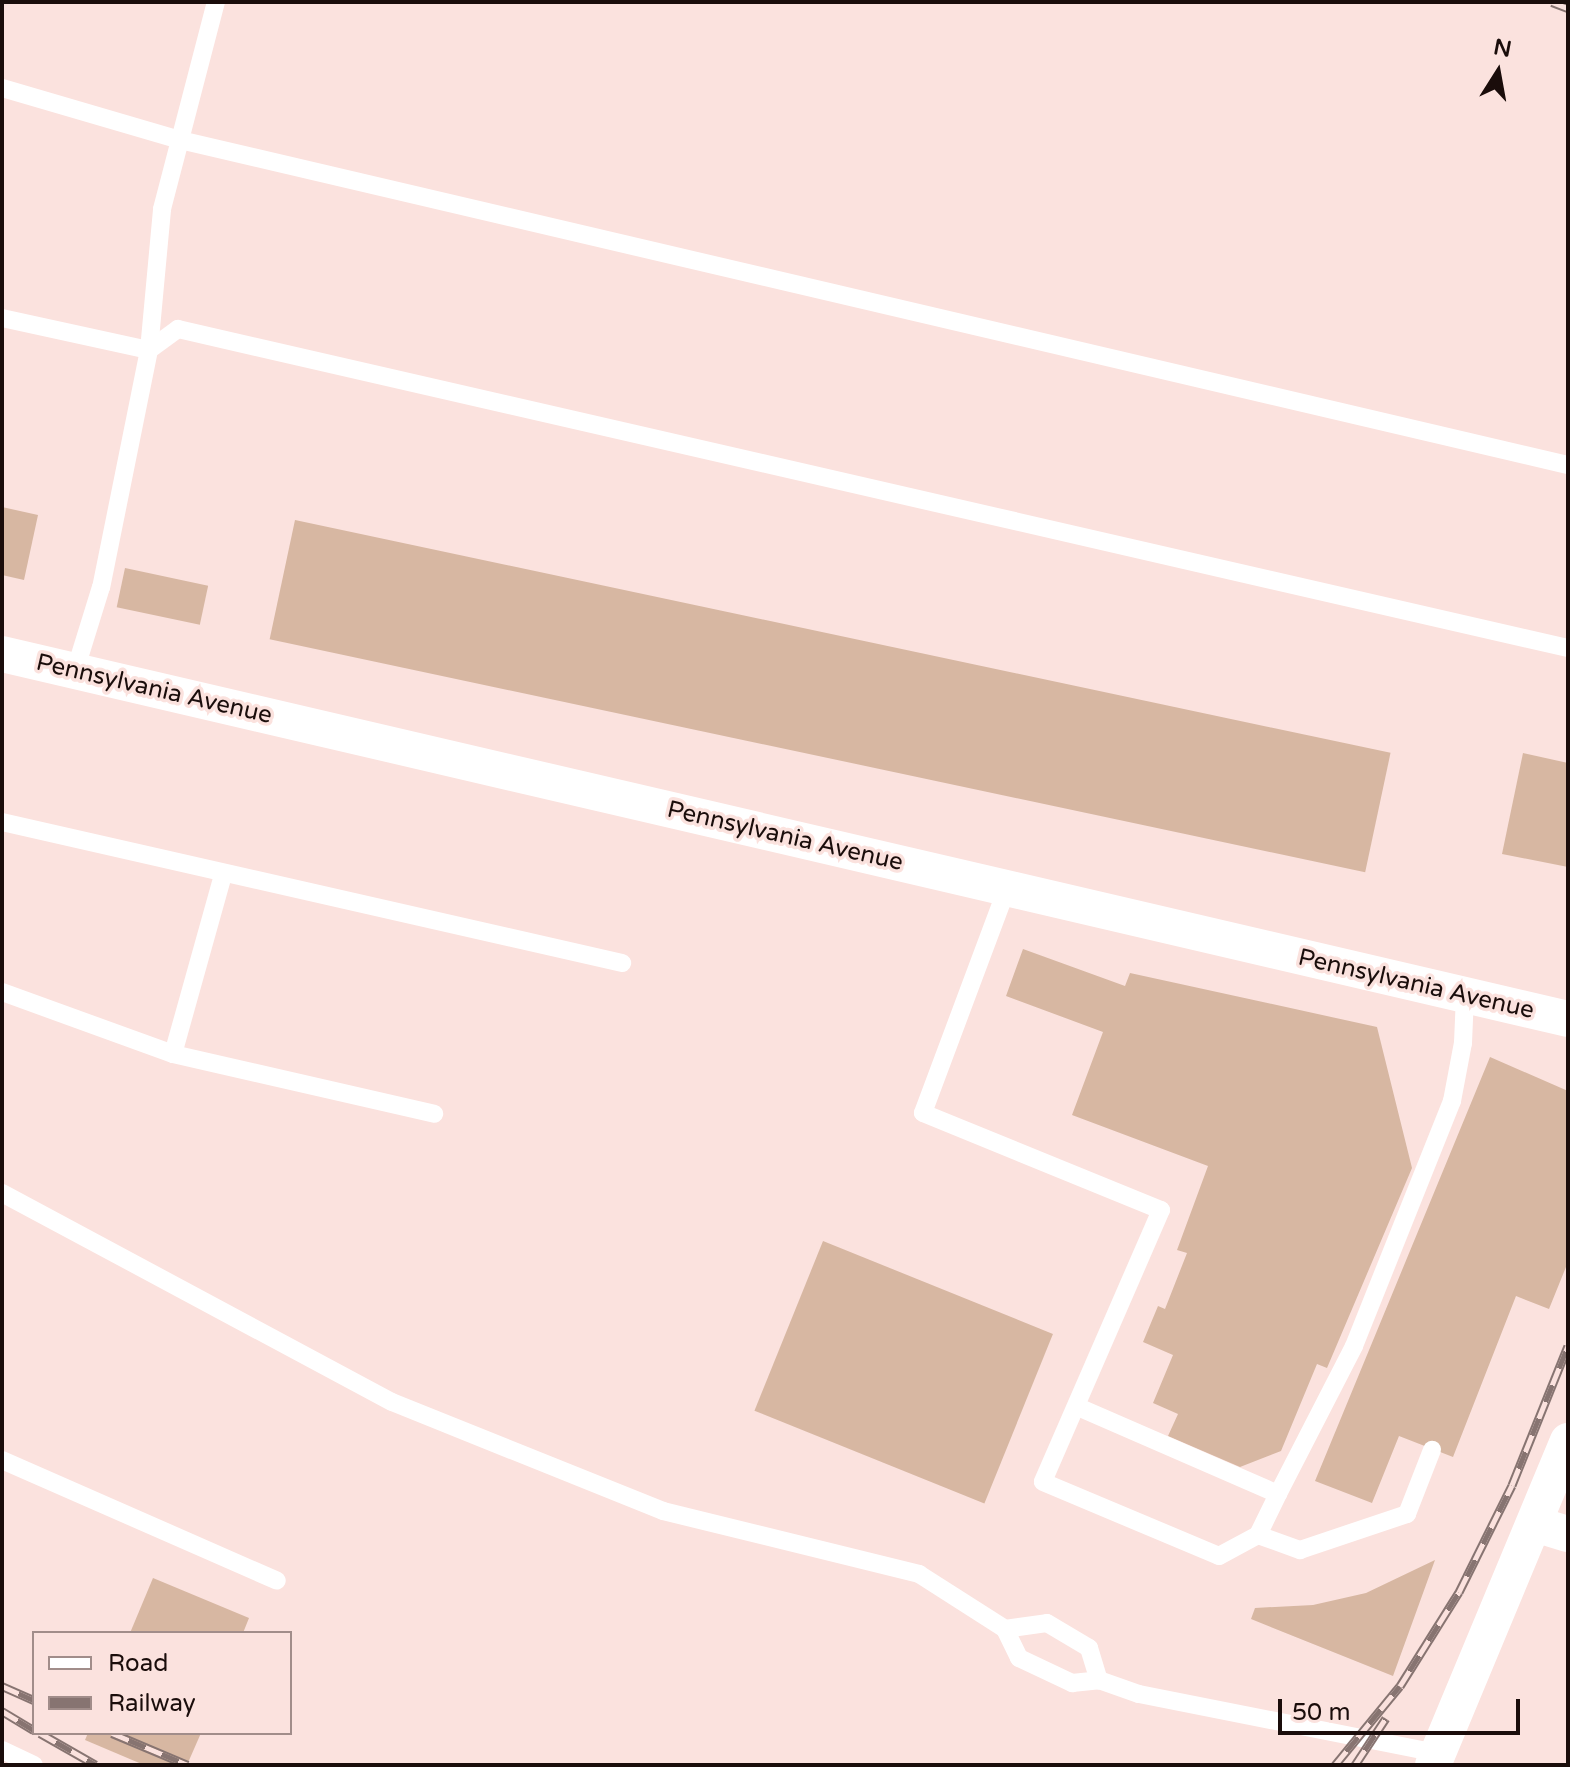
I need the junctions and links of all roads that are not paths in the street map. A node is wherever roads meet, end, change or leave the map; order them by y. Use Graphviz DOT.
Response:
graph roads {
  1 [pos="216,2"];
  2 [pos="2,88"];
  3 [pos="180,140"];
  4 [pos="2,318"];
  5 [pos="149,350"];
  6 [pos="1568,465"];
  7 [pos="1568,648"];
  8 [pos="2,654"];
  9 [pos="75,671"];
  10 [pos="2,822"];
  11 [pos="223,875"];
  12 [pos="1007,888"];
  13 [pos="622,963"];
  14 [pos="2,992"];
  15 [pos="1465,995"];
  16 [pos="1568,1019"];
  17 [pos="173,1054"];
  18 [pos="434,1114"];
  19 [pos="2,1193"];
  20 [pos="1076,1406"];
  21 [pos="1568,1441"];
  22 [pos="1432,1450"];
  23 [pos="2,1460"];
  24 [pos="1278,1494"];
  25 [pos="1551,1529"];
  26 [pos="1258,1535"];
  27 [pos="277,1581"];
  28 [pos="1005,1629"];
  29 [pos="1099,1680"];
  30 [pos="2,1750"];
  31 [pos="1436,1759"];
  32 [pos="34,1765"];
  1 -- 3 [label="lane"];
  2 -- 3 [label="lane"];
  3 -- 5 [label="lane"];
  3 -- 6 [label="lane"];
  4 -- 5 [label="lane"];
  5 -- 7 [label="lane"];
  5 -- 9 [label="lane"];
  8 -- 9 [label="street, Pennsylvania Avenue"];
  9 -- 12 [label="street, Pennsylvania Avenue"];
  10 -- 11 [label="lane"];
  11 -- 13 [label="lane"];
  11 -- 17 [label="lane"];
  12 -- 15 [label="street, Pennsylvania Avenue"];
  12 -- 20 [label="lane"];
  14 -- 17 [label="lane"];
  15 -- 16 [label="street, Pennsylvania Avenue"];
  15 -- 24 [label="lane"];
  17 -- 18 [label="lane"];
  19 -- 28 [label="lane"];
  20 -- 24 [label="lane"];
  20 -- 26 [label="lane"];
  21 -- 25 [label="street"];
  22 -- 26 [label="lane"];
  23 -- 27 [label="lane"];
  24 -- 26 [label="lane"];
  25 -- 31 [label="street"];
  28 -- 29 [label="lane"];
  28 -- 29 [label="lane"];
  29 -- 31 [label="lane"];
  30 -- 32 [label="lane"];
}
